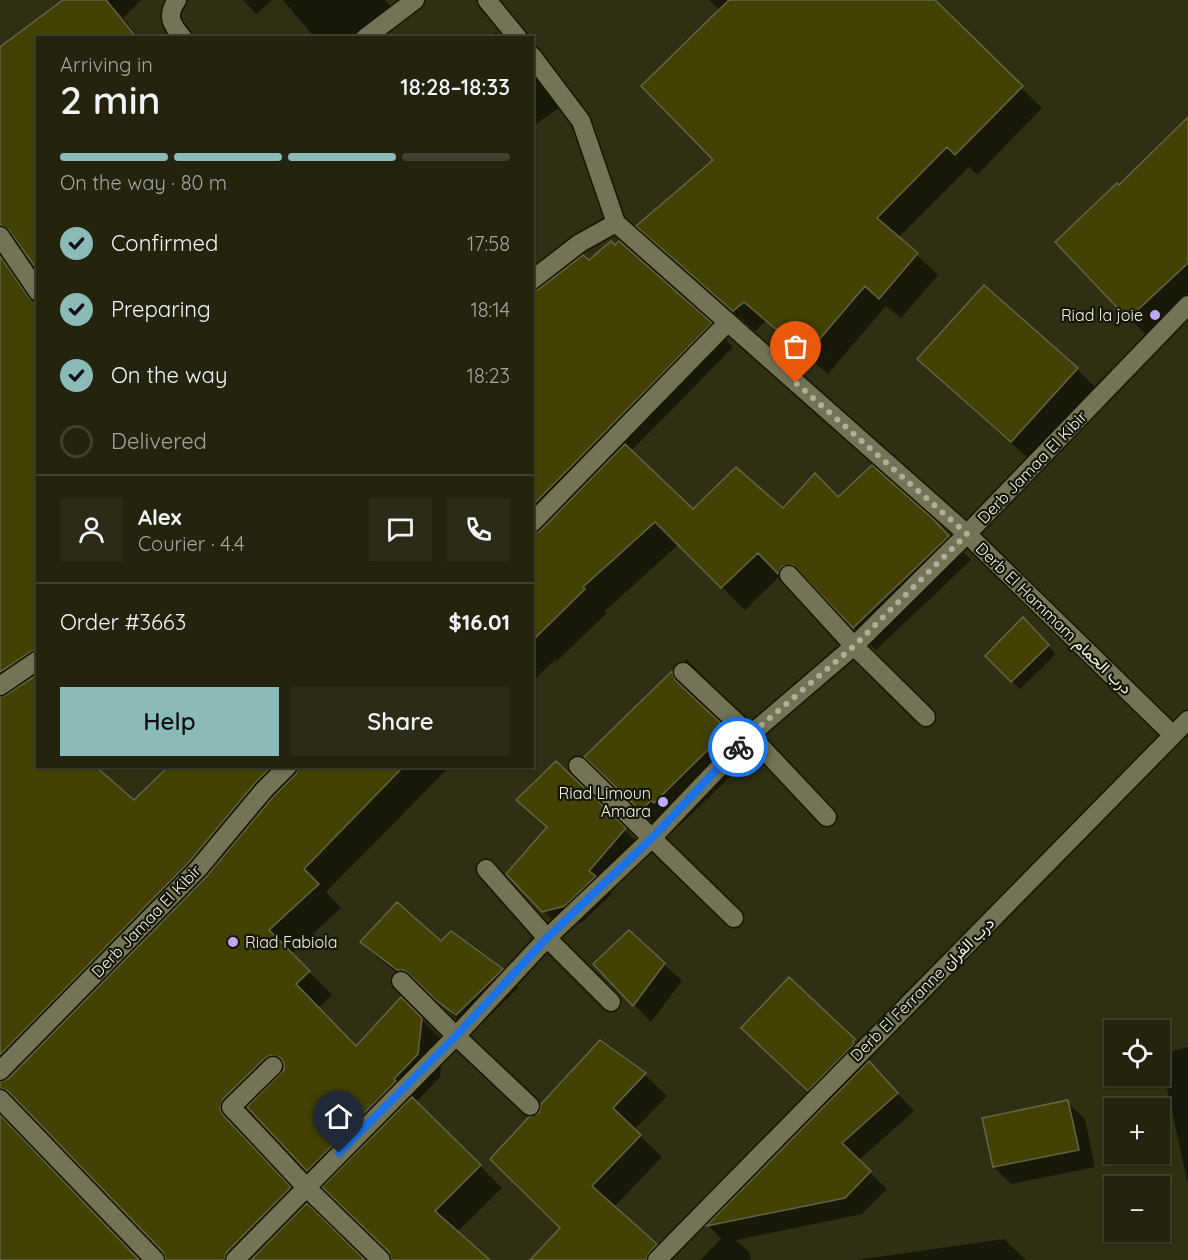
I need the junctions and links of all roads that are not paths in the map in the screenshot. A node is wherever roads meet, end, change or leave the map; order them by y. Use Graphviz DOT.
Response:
graph roads {
  1 [pos="177,0"];
  2 [pos="415,0"];
  3 [pos="487,0"];
  4 [pos="181,36"];
  5 [pos="368,36"];
  6 [pos="516,36"];
  7 [pos="534,59"];
  8 [pos="616,223"];
  9 [pos="0,236"];
  10 [pos="534,278"];
  11 [pos="36,289"];
  12 [pos="1188,305"];
  13 [pos="728,322"];
  14 [pos="536,512"];
  15 [pos="967,534"];
  16 [pos="789,575"];
  17 [pos="854,646"];
  18 [pos="36,661"];
  19 [pos="683,672"];
  20 [pos="0,686"];
  21 [pos="926,717"];
  22 [pos="1188,720"];
  23 [pos="750,735"];
  24 [pos="1173,735"];
  25 [pos="578,766"];
  26 [pos="286,768"];
  27 [pos="827,817"];
  28 [pos="652,838"];
  29 [pos="486,869"];
  30 [pos="734,918"];
  31 [pos="547,938"];
  32 [pos="401,981"];
  33 [pos="611,1002"];
  34 [pos="456,1036"];
  35 [pos="273,1066"];
  36 [pos="0,1071"];
  37 [pos="0,1099"];
  38 [pos="530,1106"];
  39 [pos="306,1187"];
  40 [pos="155,1260"];
  41 [pos="235,1260"];
  42 [pos="381,1260"];
  43 [pos="657,1260"];
  1 -- 4 [label="street"];
  2 -- 5 [label="street"];
  3 -- 6 [label="street"];
  7 -- 8 [label="street"];
  8 -- 10 [label="street"];
  8 -- 13 [label="street, Derb El Hammam درب الحمام"];
  9 -- 11 [label="street"];
  12 -- 15 [label="street, Derb Jamaa El Kibir"];
  13 -- 14 [label="street"];
  13 -- 15 [label="street, Derb El Hammam درب الحمام"];
  15 -- 17 [label="street, Derb Jamaa El Kibir"];
  15 -- 24 [label="street, Derb El Hammam درب الحمام"];
  16 -- 17 [label="street"];
  17 -- 21 [label="street"];
  17 -- 23 [label="street, Derb Jamaa El Kibir"];
  18 -- 20 [label="street"];
  19 -- 23 [label="street"];
  22 -- 24 [label="street, Derb El Ferranne درب الفران"];
  23 -- 27 [label="street"];
  23 -- 28 [label="street, Derb Jamaa El Kibir"];
  24 -- 43 [label="street, Derb El Ferranne درب الفران"];
  25 -- 28 [label="street"];
  26 -- 36 [label="street, Derb Jamaa El Kibir"];
  28 -- 30 [label="street"];
  28 -- 31 [label="street, Derb Jamaa El Kibir"];
  29 -- 31 [label="street"];
  31 -- 33 [label="street"];
  31 -- 34 [label="street, Derb Jamaa El Kibir"];
  32 -- 34 [label="street"];
  34 -- 38 [label="street"];
  34 -- 39 [label="street, Derb Jamaa El Kibir"];
  35 -- 39 [label="street"];
  37 -- 40 [label="street"];
  39 -- 41 [label="street, Derb Jamaa El Kibir"];
  39 -- 42 [label="street"];
}
